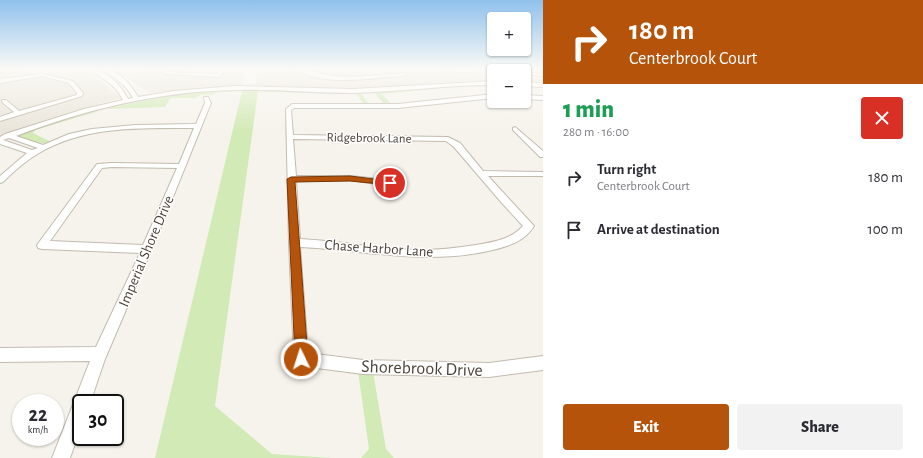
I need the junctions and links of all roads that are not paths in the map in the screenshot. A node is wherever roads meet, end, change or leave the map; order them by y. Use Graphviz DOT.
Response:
graph roads {
  1 [pos="77,89"];
  2 [pos="119,89"];
  3 [pos="131,89"];
  4 [pos="245,89"];
  5 [pos="305,89"];
  6 [pos="378,89"];
  7 [pos="370,90"];
  8 [pos="362,91"];
  9 [pos="207,94"];
  10 [pos="375,96"];
  11 [pos="487,97"];
  12 [pos="531,97"];
  13 [pos="543,98"];
  14 [pos="137,99"];
  15 [pos="4,101"];
  16 [pos="126,101"];
  17 [pos="379,101"];
  18 [pos="374,106"];
  19 [pos="384,106"];
  20 [pos="18,113"];
  21 [pos="0,119"];
  22 [pos="198,126"];
  23 [pos="515,129"];
  24 [pos="0,132"];
  25 [pos="8,136"];
  26 [pos="290,137"];
  27 [pos="0,139"];
  28 [pos="0,142"];
  29 [pos="43,147"];
  30 [pos="33,153"];
  31 [pos="543,155"];
  32 [pos="182,166"];
  33 [pos="481,173"];
  34 [pos="543,174"];
  35 [pos="291,179"];
  36 [pos="0,180"];
  37 [pos="390,183"];
  38 [pos="294,243"];
  39 [pos="147,249"];
  40 [pos="101,354"];
  41 [pos="0,355"];
  42 [pos="543,363"];
  43 [pos="86,394"];
  44 [pos="72,430"];
  45 [pos="61,458"];
  1 -- 20 [label="street"];
  2 -- 16 [label="street"];
  3 -- 14 [label="street"];
  4 -- 9 [label="street"];
  5 -- 8 [label="street"];
  6 -- 7 [label="street"];
  7 -- 8 [label="street"];
  7 -- 10 [label="street"];
  8 -- 18 [label="street"];
  9 -- 14 [label="street"];
  9 -- 22 [label="street, Imperial Shore Drive"];
  11 -- 19 [label="street"];
  12 -- 13 [label="street"];
  14 -- 16 [label="street"];
  15 -- 20 [label="street"];
  16 -- 25 [label="street"];
  17 -- 19 [label="street"];
  18 -- 19 [label="street"];
  18 -- 26 [label="street"];
  20 -- 21 [label="street"];
  22 -- 29 [label="street"];
  22 -- 32 [label="street, Imperial Shore Drive"];
  23 -- 31 [label="street"];
  24 -- 25 [label="street"];
  25 -- 27 [label="street"];
  25 -- 29 [label="street"];
  26 -- 33 [label="street, Ridgebrook Lane"];
  26 -- 35 [label="street"];
  28 -- 30 [label="street"];
  29 -- 30 [label="street"];
  30 -- 36 [label="street"];
  32 -- 39 [label="street, Imperial Shore Drive"];
  32 -- 39 [label="street"];
  33 -- 34 [label="street"];
  33 -- 38 [label="street, Chase Harbor Lane"];
  35 -- 37 [label="street"];
  35 -- 38 [label="street"];
  38 -- 42 [label="street, Shorebrook Drive"];
  39 -- 40 [label="street, Imperial Shore Drive"];
  40 -- 41 [label="street"];
  40 -- 43 [label="street, Imperial Shore Drive"];
  44 -- 45 [label="street, Imperial Shore Drive"];
}
